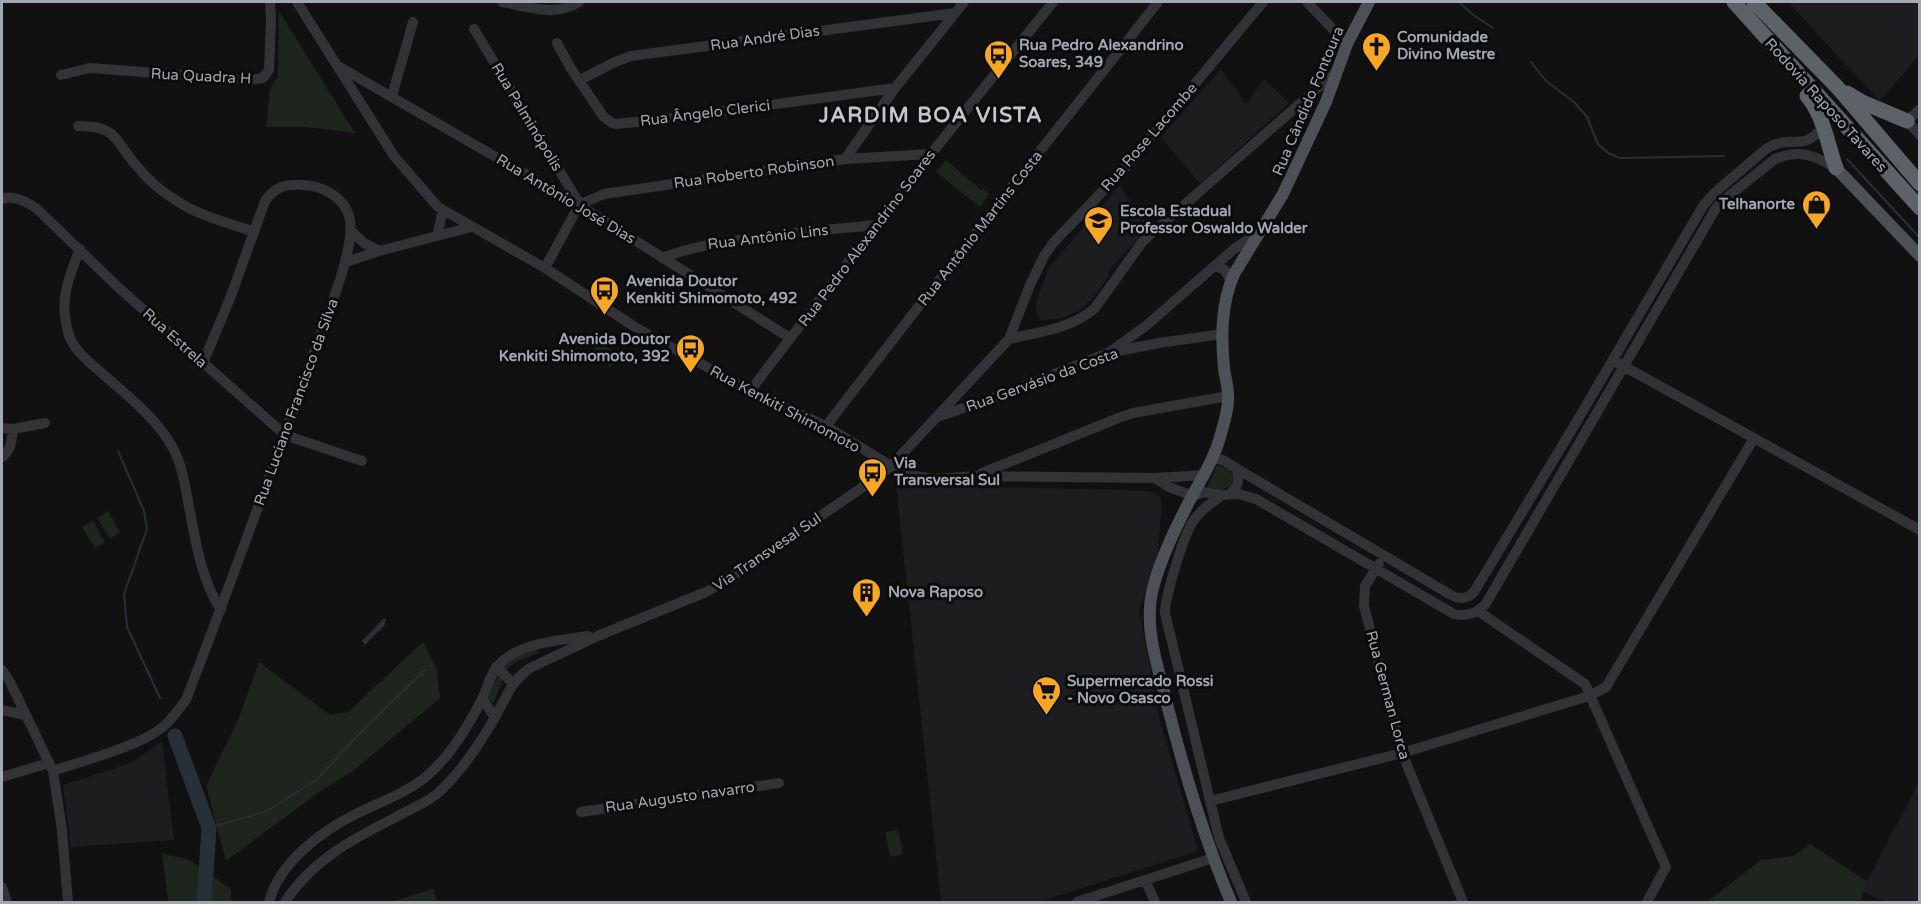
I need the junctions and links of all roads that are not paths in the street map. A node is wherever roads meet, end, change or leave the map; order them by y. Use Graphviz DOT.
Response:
graph roads {
  1 [pos="270,2"];
  2 [pos="297,2"];
  3 [pos="502,2"];
  4 [pos="579,2"];
  5 [pos="964,2"];
  6 [pos="1053,2"];
  7 [pos="1263,2"];
  8 [pos="1307,2"];
  9 [pos="1369,2"];
  10 [pos="1734,2"];
  11 [pos="1754,2"];
  12 [pos="1153,3"];
  13 [pos="955,13"];
  14 [pos="413,22"];
  15 [pos="474,28"];
  16 [pos="557,43"];
  17 [pos="1347,44"];
  18 [pos="1789,64"];
  19 [pos="337,65"];
  20 [pos="1335,73"];
  21 [pos="61,75"];
  22 [pos="580,80"];
  23 [pos="895,88"];
  24 [pos="1838,88"];
  25 [pos="392,96"];
  26 [pos="1326,102"];
  27 [pos="1300,106"];
  28 [pos="1920,109"];
  29 [pos="1907,121"];
  30 [pos="78,126"];
  31 [pos="1823,127"];
  32 [pos="1920,135"];
  33 [pos="1782,143"];
  34 [pos="931,154"];
  35 [pos="1789,154"];
  36 [pos="845,159"];
  37 [pos="1836,168"];
  38 [pos="1920,184"];
  39 [pos="2,199"];
  40 [pos="579,205"];
  41 [pos="1920,207"];
  42 [pos="443,210"];
  43 [pos="876,225"];
  44 [pos="472,227"];
  45 [pos="1263,230"];
  46 [pos="351,231"];
  47 [pos="254,232"];
  48 [pos="437,236"];
  49 [pos="80,249"];
  50 [pos="379,251"];
  51 [pos="1674,254"];
  52 [pos="1920,256"];
  53 [pos="662,258"];
  54 [pos="1685,261"];
  55 [pos="345,262"];
  56 [pos="1215,266"];
  57 [pos="544,268"];
  58 [pos="1231,282"];
  59 [pos="1148,325"];
  60 [pos="1222,334"];
  61 [pos="790,338"];
  62 [pos="1009,339"];
  63 [pos="1159,343"];
  64 [pos="1108,353"];
  65 [pos="1612,360"];
  66 [pos="203,363"];
  67 [pos="1624,366"];
  68 [pos="750,391"];
  69 [pos="1228,396"];
  70 [pos="934,418"];
  71 [pos="45,423"];
  72 [pos="826,426"];
  73 [pos="1574,426"];
  74 [pos="2,429"];
  75 [pos="13,429"];
  76 [pos="1586,433"];
  77 [pos="285,435"];
  78 [pos="1754,438"];
  79 [pos="2,457"];
  80 [pos="1213,458"];
  81 [pos="362,461"];
  82 [pos="891,466"];
  83 [pos="1238,470"];
  84 [pos="1205,475"];
  85 [pos="976,476"];
  86 [pos="1155,478"];
  87 [pos="1226,495"];
  88 [pos="1193,496"];
  89 [pos="1920,530"];
  90 [pos="1384,555"];
  91 [pos="1376,568"];
  92 [pos="221,609"];
  93 [pos="1478,611"];
  94 [pos="600,635"];
  95 [pos="496,667"];
  96 [pos="2,670"];
  97 [pos="513,683"];
  98 [pos="1589,696"];
  99 [pos="482,698"];
  100 [pos="2,710"];
  101 [pos="26,715"];
  102 [pos="495,718"];
  103 [pos="1402,753"];
  104 [pos="51,767"];
  105 [pos="2,777"];
  106 [pos="779,783"];
  107 [pos="1210,801"];
  108 [pos="581,812"];
  109 [pos="1213,858"];
  110 [pos="286,870"];
  111 [pos="1145,880"];
  112 [pos="297,886"];
  113 [pos="2,887"];
  114 [pos="1083,902"];
  115 [pos="6,903"];
  116 [pos="68,903"];
  117 [pos="269,903"];
  118 [pos="285,903"];
  119 [pos="1155,903"];
  120 [pos="1231,903"];
  121 [pos="1246,903"];
  122 [pos="1463,903"];
  123 [pos="1647,903"];
  1 -- 21 [label="street, Rua Quadra H"];
  2 -- 19 [label="street, Rua Kenkiti Shimomoto"];
  3 -- 4 [label="street"];
  5 -- 13 [label="street"];
  6 -- 34 [label="street, Rua Pedro Alexandrino Soares"];
  7 -- 62 [label="street, Rua Rose Lacombe"];
  8 -- 17 [label="street"];
  9 -- 17 [label="main road, Rua Cândido Fontoura"];
  10 -- 18 [label="highway, Rodovia Raposo Tavares"];
  11 -- 24 [label="highway, Rodovia Raposo Tavares"];
  12 -- 72 [label="street, Rua Antônio Martins Costa"];
  13 -- 22 [label="street, Rua André Dias"];
  13 -- 23 [label="street"];
  14 -- 25 [label="street"];
  15 -- 40 [label="street, Rua Palminópolis"];
  16 -- 22 [label="street, Rua Ângelo Clerici"];
  17 -- 20 [label="main road, Rua Cândido Fontoura"];
  18 -- 31 [label="highway"];
  18 -- 41 [label="highway, Rodovia Raposo Tavares"];
  19 -- 25 [label="street, Rua Antônio José Dias"];
  19 -- 42 [label="street, Rua Kenkiti Shimomoto"];
  20 -- 26 [label="main road, Rua Cândido Fontoura"];
  20 -- 27 [label="street"];
  22 -- 23 [label="street, Rua Ângelo Clerici"];
  23 -- 36 [label="street"];
  24 -- 29 [label="highway"];
  24 -- 38 [label="highway, Rodovia Raposo Tavares"];
  25 -- 40 [label="street, Rua Antônio José Dias"];
  26 -- 27 [label="street"];
  26 -- 45 [label="main road, Rua Cândido Fontoura"];
  27 -- 62 [label="street"];
  28 -- 29 [label="street"];
  29 -- 32 [label="street"];
  30 -- 47 [label="street"];
  31 -- 33 [label="street"];
  31 -- 37 [label="highway"];
  33 -- 35 [label="street"];
  33 -- 51 [label="street"];
  34 -- 36 [label="street, Rua Roberto Robinson"];
  34 -- 43 [label="street, Rua Pedro Alexandrino Soares"];
  35 -- 37 [label="street"];
  35 -- 54 [label="street"];
  36 -- 40 [label="street, Rua Roberto Robinson"];
  37 -- 52 [label="main road"];
  39 -- 49 [label="street, Rua Estrela"];
  40 -- 53 [label="street, Rua Antônio José Dias"];
  40 -- 57 [label="street"];
  42 -- 44 [label="street, Rua Kenkiti Shimomoto"];
  42 -- 48 [label="street"];
  43 -- 53 [label="street, Rua Antônio Lins"];
  43 -- 61 [label="street, Rua Pedro Alexandrino Soares"];
  44 -- 48 [label="street"];
  44 -- 57 [label="street, Rua Kenkiti Shimomoto"];
  45 -- 56 [label="street"];
  45 -- 58 [label="main road, Rua Cândido Fontoura"];
  46 -- 47 [label="street, Rua Luciano Francisco da Silva"];
  46 -- 50 [label="street"];
  46 -- 55 [label="street, Rua Luciano Francisco da Silva"];
  47 -- 66 [label="street, Rua Luciano Francisco da Silva"];
  48 -- 50 [label="street"];
  49 -- 66 [label="street, Rua Estrela"];
  49 -- 92 [label="street"];
  50 -- 55 [label="street"];
  51 -- 54 [label="street"];
  51 -- 65 [label="street"];
  53 -- 61 [label="street, Rua Antônio José Dias"];
  54 -- 67 [label="street"];
  55 -- 77 [label="street, Rua Luciano Francisco da Silva"];
  56 -- 58 [label="street"];
  56 -- 59 [label="street"];
  57 -- 68 [label="street, Rua Kenkiti Shimomoto"];
  58 -- 60 [label="main road, Rua Cândido Fontoura"];
  59 -- 63 [label="street"];
  59 -- 64 [label="street"];
  60 -- 63 [label="street, Rua Gervásio da Costa"];
  60 -- 69 [label="main road, Rua Cândido Fontoura"];
  61 -- 68 [label="street, Rua Pedro Alexandrino Soares"];
  62 -- 70 [label="street, Via Transvesal Sul"];
  63 -- 64 [label="street, Rua Gervásio da Costa"];
  64 -- 70 [label="street, Rua Gervásio da Costa"];
  65 -- 67 [label="street"];
  65 -- 73 [label="street"];
  66 -- 77 [label="street, Rua Estrela"];
  67 -- 76 [label="street"];
  67 -- 78 [label="street"];
  68 -- 72 [label="street, Rua Kenkiti Shimomoto"];
  69 -- 80 [label="main road, Rua Cândido Fontoura"];
  69 -- 85 [label="street"];
  70 -- 82 [label="street, Via Transvesal Sul"];
  71 -- 75 [label="street"];
  72 -- 82 [label="street, Rua Kenkiti Shimomoto"];
  73 -- 76 [label="street"];
  73 -- 90 [label="street"];
  74 -- 75 [label="street"];
  75 -- 79 [label="street"];
  76 -- 93 [label="street"];
  77 -- 81 [label="street, Rua Estrela"];
  77 -- 92 [label="street, Rua Luciano Francisco da Silva"];
  78 -- 89 [label="street"];
  78 -- 98 [label="street"];
  80 -- 83 [label="street"];
  80 -- 84 [label="main road, Rua Cândido Fontoura"];
  82 -- 85 [label="street, Rua Kenkiti Shimomoto"];
  82 -- 94 [label="street, Via Transvesal Sul"];
  83 -- 87 [label="street"];
  83 -- 90 [label="street"];
  84 -- 86 [label="street, Rua Kenkiti Shimomoto"];
  84 -- 88 [label="main road, Rua Cândido Fontoura"];
  85 -- 86 [label="street, Rua Kenkiti Shimomoto"];
  86 -- 88 [label="street, Rua Kenkiti Shimomoto"];
  87 -- 88 [label="street"];
  87 -- 91 [label="street"];
  87 -- 107 [label="street"];
  88 -- 109 [label="main road, Rua Cândido Fontoura"];
  90 -- 91 [label="street, Rua German Lorca"];
  91 -- 93 [label="street"];
  91 -- 103 [label="street, Rua German Lorca"];
  92 -- 104 [label="street, Rua Luciano Francisco da Silva"];
  93 -- 98 [label="street"];
  94 -- 95 [label="street, Via Transvesal Sul"];
  94 -- 97 [label="street, Via Transvesal Sul"];
  95 -- 97 [label="street"];
  95 -- 99 [label="street"];
  96 -- 101 [label="street"];
  97 -- 102 [label="street, Via Transvesal Sul"];
  98 -- 103 [label="street"];
  98 -- 123 [label="street"];
  99 -- 102 [label="street"];
  99 -- 110 [label="street"];
  100 -- 101 [label="street"];
  101 -- 104 [label="street"];
  102 -- 112 [label="street, Via Transvesal Sul"];
  103 -- 107 [label="street"];
  103 -- 122 [label="street, Rua German Lorca"];
  104 -- 105 [label="street, Rua Luciano Francisco da Silva"];
  104 -- 116 [label="street"];
  106 -- 108 [label="street, Rua Augusto navarro"];
  107 -- 121 [label="street"];
  109 -- 111 [label="street"];
  109 -- 120 [label="main road, Rua Cândido Fontoura"];
  110 -- 112 [label="street"];
  110 -- 117 [label="street"];
  111 -- 114 [label="street"];
  111 -- 119 [label="street"];
  112 -- 118 [label="street, Via Transvesal Sul"];
  113 -- 115 [label="street"];
}
